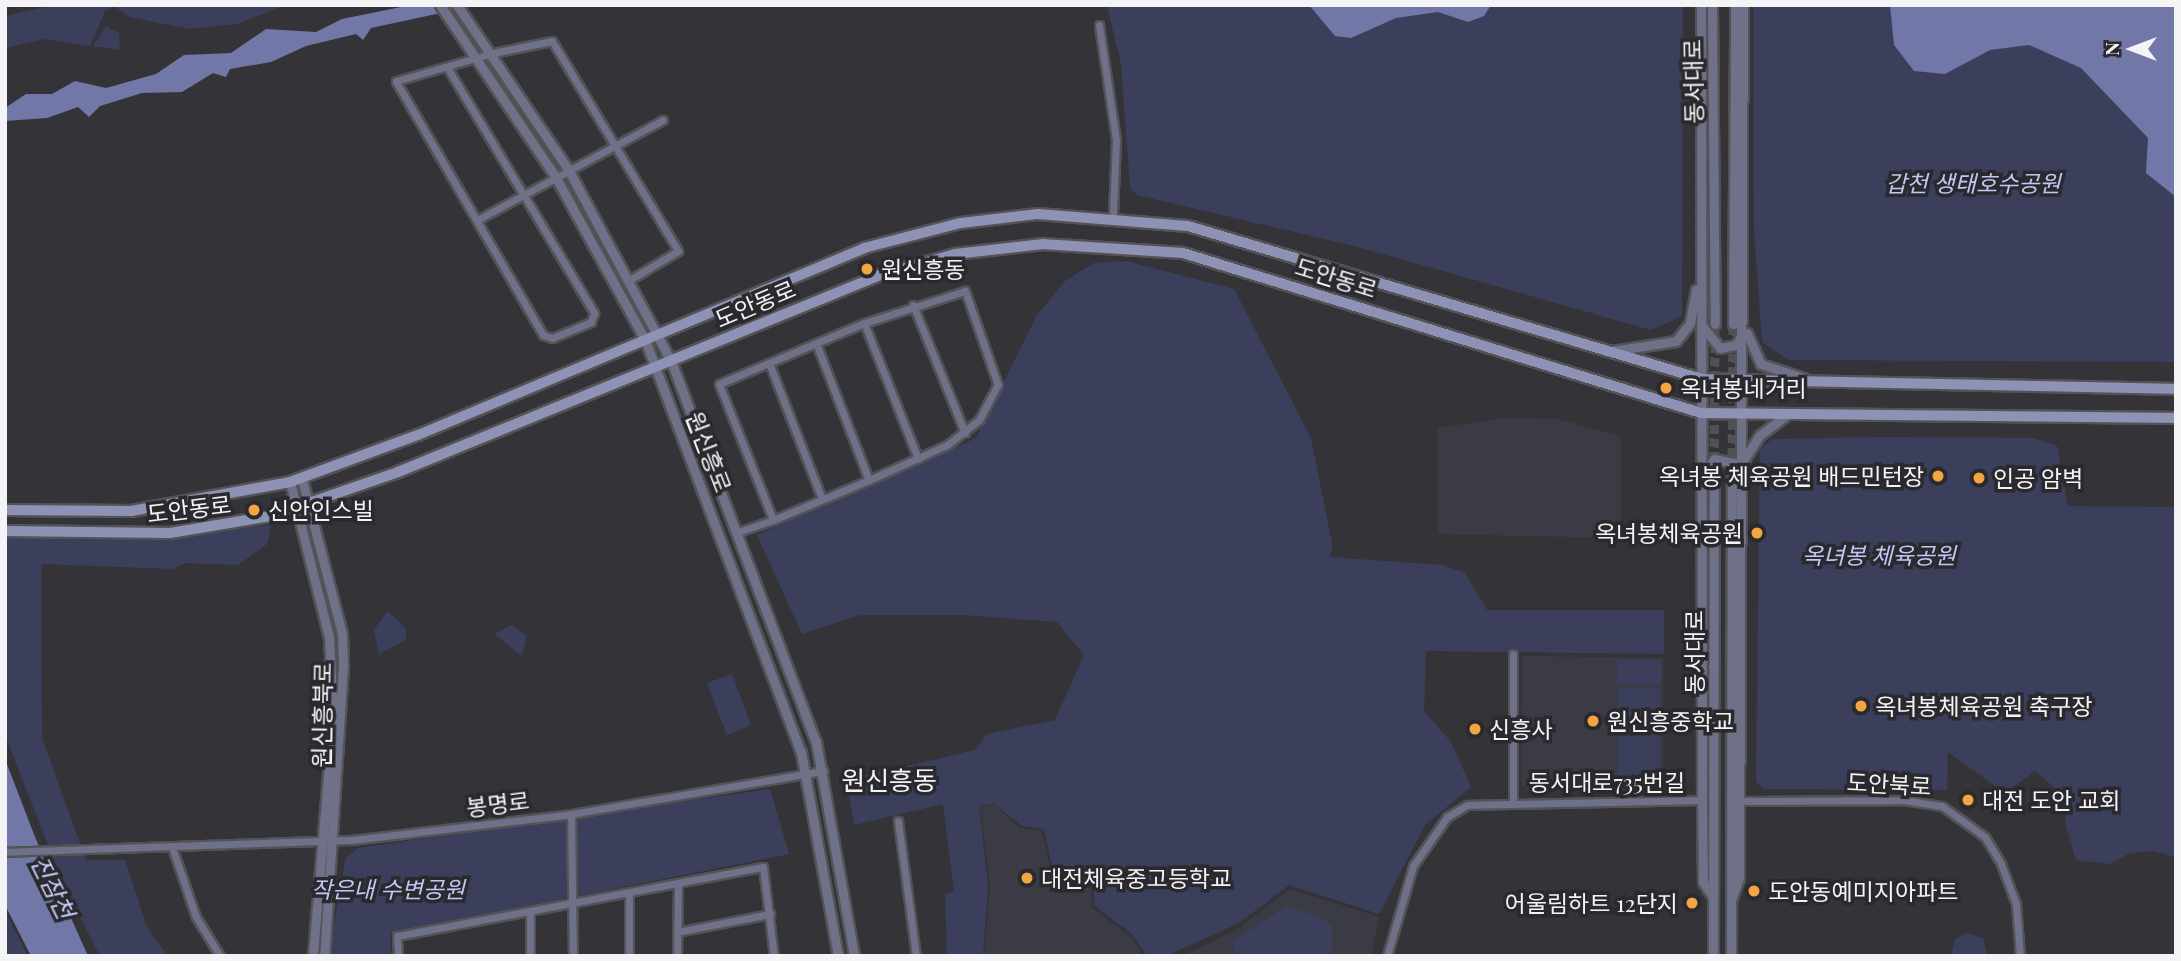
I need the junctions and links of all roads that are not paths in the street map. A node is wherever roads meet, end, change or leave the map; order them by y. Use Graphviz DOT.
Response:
graph roads {
  1 [pos="440,5"];
  2 [pos="457,5"];
  3 [pos="1701,5"];
  4 [pos="1712,5"];
  5 [pos="1735,5"];
  6 [pos="1743,5"];
  7 [pos="1099,25"];
  8 [pos="494,53"];
  9 [pos="480,57"];
  10 [pos="447,67"];
  11 [pos="663,120"];
  12 [pos="614,142"];
  13 [pos="568,169"];
  14 [pos="555,176"];
  15 [pos="525,193"];
  16 [pos="1113,216"];
  17 [pos="477,220"];
  18 [pos="1700,264"];
  19 [pos="631,279"];
  20 [pos="914,305"];
  21 [pos="1701,321"];
  22 [pos="864,323"];
  23 [pos="1715,324"];
  24 [pos="1733,324"];
  25 [pos="1745,328"];
  26 [pos="659,334"];
  27 [pos="645,340"];
  28 [pos="816,343"];
  29 [pos="1612,351"];
  30 [pos="671,360"];
  31 [pos="769,363"];
  32 [pos="656,366"];
  33 [pos="1702,380"];
  34 [pos="1742,383"];
  35 [pos="1854,386"];
  36 [pos="2176,389"];
  37 [pos="1701,413"];
  38 [pos="1740,415"];
  39 [pos="1786,416"];
  40 [pos="2176,418"];
  41 [pos="965,433"];
  42 [pos="918,459"];
  43 [pos="1740,466"];
  44 [pos="1714,474"];
  45 [pos="1732,476"];
  46 [pos="302,479"];
  47 [pos="869,480"];
  48 [pos="290,482"];
  49 [pos="1740,484"];
  50 [pos="1701,486"];
  51 [pos="822,499"];
  52 [pos="310,503"];
  53 [pos="299,507"];
  54 [pos="5,510"];
  55 [pos="773,520"];
  56 [pos="5,531"];
  57 [pos="738,532"];
  58 [pos="1513,654"];
  59 [pos="824,771"];
  60 [pos="807,774"];
  61 [pos="1702,800"];
  62 [pos="1739,801"];
  63 [pos="1513,802"];
  64 [pos="571,814"];
  65 [pos="898,821"];
  66 [pos="331,842"];
  67 [pos="173,850"];
  68 [pos="5,852"];
  69 [pos="678,885"];
  70 [pos="629,893"];
  71 [pos="1713,897"];
  72 [pos="1732,898"];
  73 [pos="574,902"];
  74 [pos="530,911"];
  75 [pos="770,914"];
  76 [pos="677,932"];
  77 [pos="220,956"];
  78 [pos="313,956"];
  79 [pos="324,956"];
  80 [pos="398,956"];
  81 [pos="530,956"];
  82 [pos="573,956"];
  83 [pos="629,956"];
  84 [pos="677,956"];
  85 [pos="774,956"];
  86 [pos="838,956"];
  87 [pos="854,956"];
  88 [pos="916,956"];
  89 [pos="1387,956"];
  90 [pos="1713,956"];
  91 [pos="1731,956"];
  92 [pos="2020,956"];
  1 -- 9 [label="street, 원신흥로"];
  2 -- 8 [label="street, 원신흥로"];
  3 -- 18 [label="street"];
  4 -- 23 [label="street, 동서대로"];
  5 -- 24 [label="street, 동서대로"];
  6 -- 25 [label="street"];
  7 -- 16 [label="street"];
  8 -- 9 [label="street"];
  8 -- 12 [label="street"];
  8 -- 13 [label="street, 원신흥로"];
  9 -- 10 [label="street"];
  9 -- 14 [label="street, 원신흥로"];
  10 -- 15 [label="street"];
  10 -- 17 [label="street"];
  11 -- 12 [label="street"];
  12 -- 13 [label="street"];
  12 -- 19 [label="street"];
  13 -- 14 [label="street"];
  13 -- 19 [label="street, 원신흥로"];
  14 -- 15 [label="street"];
  14 -- 27 [label="street, 원신흥로"];
  15 -- 17 [label="street"];
  15 -- 17 [label="street"];
  16 -- 26 [label="main road, 도안동로"];
  16 -- 29 [label="main road, 도안동로"];
  18 -- 21 [label="street"];
  18 -- 29 [label="street"];
  19 -- 26 [label="street, 원신흥로"];
  20 -- 22 [label="street"];
  20 -- 41 [label="street"];
  20 -- 41 [label="street"];
  21 -- 25 [label="street"];
  21 -- 33 [label="street"];
  22 -- 28 [label="street"];
  22 -- 42 [label="street"];
  25 -- 34 [label="street"];
  25 -- 35 [label="street"];
  26 -- 27 [label="main road, 도안동로"];
  26 -- 30 [label="street, 원신흥로"];
  27 -- 32 [label="street, 원신흥로"];
  27 -- 46 [label="main road, 도안동로"];
  28 -- 31 [label="street"];
  28 -- 47 [label="street"];
  29 -- 33 [label="main road, 도안동로"];
  30 -- 32 [label="main road, 도안동로"];
  30 -- 37 [label="main road, 도안동로"];
  30 -- 57 [label="street, 원신흥로"];
  31 -- 51 [label="street"];
  31 -- 55 [label="street"];
  32 -- 52 [label="main road, 도안동로"];
  32 -- 60 [label="street, 원신흥로"];
  33 -- 34 [label="main road, 도안동로"];
  33 -- 37 [label="street"];
  34 -- 35 [label="main road, 도안동로"];
  34 -- 38 [label="street"];
  35 -- 36 [label="main road, 도안동로"];
  37 -- 38 [label="main road, 도안동로"];
  37 -- 50 [label="street"];
  38 -- 39 [label="main road, 도안동로"];
  38 -- 43 [label="street"];
  39 -- 40 [label="main road, 도안동로"];
  39 -- 43 [label="street"];
  41 -- 42 [label="street"];
  42 -- 47 [label="street"];
  43 -- 49 [label="street"];
  44 -- 71 [label="street, 동서대로"];
  45 -- 72 [label="street, 동서대로"];
  46 -- 48 [label="main road, 도안동로"];
  46 -- 52 [label="street, 원신흥북로"];
  47 -- 51 [label="street"];
  48 -- 53 [label="street, 원신흥북로"];
  48 -- 54 [label="main road, 도안동로"];
  49 -- 50 [label="street"];
  49 -- 62 [label="street"];
  50 -- 61 [label="street"];
  51 -- 55 [label="street"];
  52 -- 53 [label="main road, 도안동로"];
  52 -- 66 [label="street, 원신흥북로"];
  53 -- 56 [label="main road, 도안동로"];
  53 -- 66 [label="street, 원신흥북로"];
  55 -- 57 [label="street"];
  57 -- 59 [label="street, 원신흥로"];
  58 -- 63 [label="street, 동서대로735번길"];
  59 -- 60 [label="street, 봉명로"];
  59 -- 87 [label="street, 원신흥로"];
  60 -- 64 [label="street, 봉명로"];
  60 -- 86 [label="street, 원신흥로"];
  61 -- 63 [label="street, 동서대로735번길"];
  61 -- 71 [label="street"];
  62 -- 72 [label="street"];
  62 -- 92 [label="street, 도안북로"];
  63 -- 89 [label="street, 동서대로735번길"];
  64 -- 66 [label="street, 봉명로"];
  64 -- 73 [label="street"];
  65 -- 88 [label="street"];
  66 -- 67 [label="street, 봉명로"];
  66 -- 78 [label="street, 원신흥북로"];
  66 -- 79 [label="street, 원신흥북로"];
  67 -- 68 [label="street, 봉명로"];
  67 -- 77 [label="street"];
  69 -- 70 [label="street"];
  69 -- 75 [label="street"];
  69 -- 76 [label="street"];
  70 -- 73 [label="street"];
  70 -- 83 [label="street"];
  71 -- 90 [label="street, 동서대로"];
  72 -- 91 [label="street, 동서대로"];
  73 -- 74 [label="street"];
  73 -- 82 [label="street"];
  74 -- 80 [label="street"];
  74 -- 81 [label="street"];
  75 -- 76 [label="street"];
  75 -- 85 [label="street"];
  76 -- 84 [label="street"];
}
